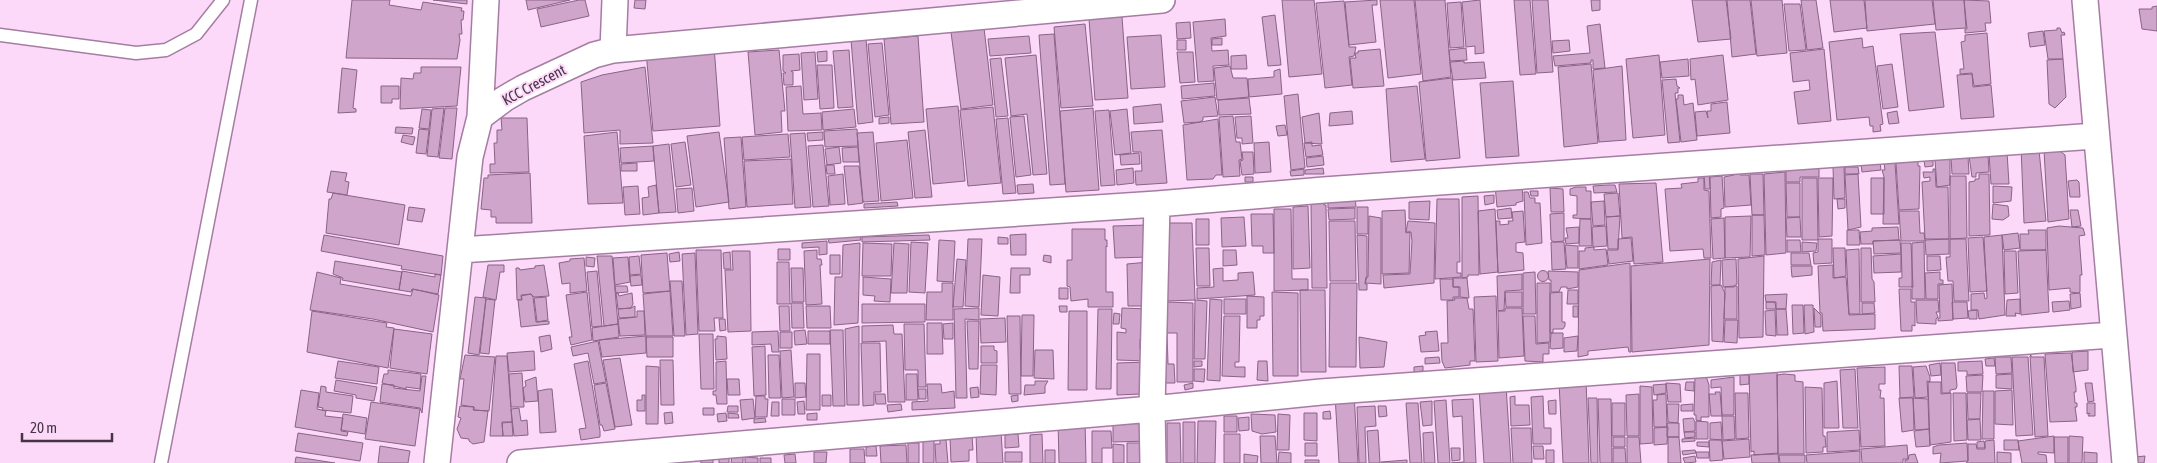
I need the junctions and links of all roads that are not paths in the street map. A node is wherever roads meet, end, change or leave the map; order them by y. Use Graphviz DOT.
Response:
graph roads {
  1 [pos="223,0"];
  2 [pos="251,0"];
  3 [pos="486,0"];
  4 [pos="615,0"];
  5 [pos="1162,0"];
  6 [pos="2085,0"];
  7 [pos="0,35"];
  8 [pos="613,50"];
  9 [pos="480,117"];
  10 [pos="2095,136"];
  11 [pos="1157,204"];
  12 [pos="460,250"];
  13 [pos="2112,335"];
  14 [pos="1152,409"];
  15 [pos="161,463"];
  16 [pos="437,463"];
  17 [pos="520,463"];
  18 [pos="1153,463"];
  19 [pos="2124,463"];
  1 -- 7 [label="lane"];
  2 -- 15 [label="lane"];
  3 -- 9 [label="street"];
  4 -- 8 [label="street"];
  5 -- 8 [label="street, KCC Crescent"];
  6 -- 10 [label="street"];
  8 -- 9 [label="street, KCC Crescent"];
  9 -- 12 [label="street"];
  10 -- 11 [label="street"];
  10 -- 13 [label="street"];
  11 -- 12 [label="street"];
  11 -- 14 [label="street"];
  12 -- 16 [label="street"];
  13 -- 14 [label="street"];
  13 -- 19 [label="street"];
  14 -- 17 [label="street"];
  14 -- 18 [label="street"];
}
